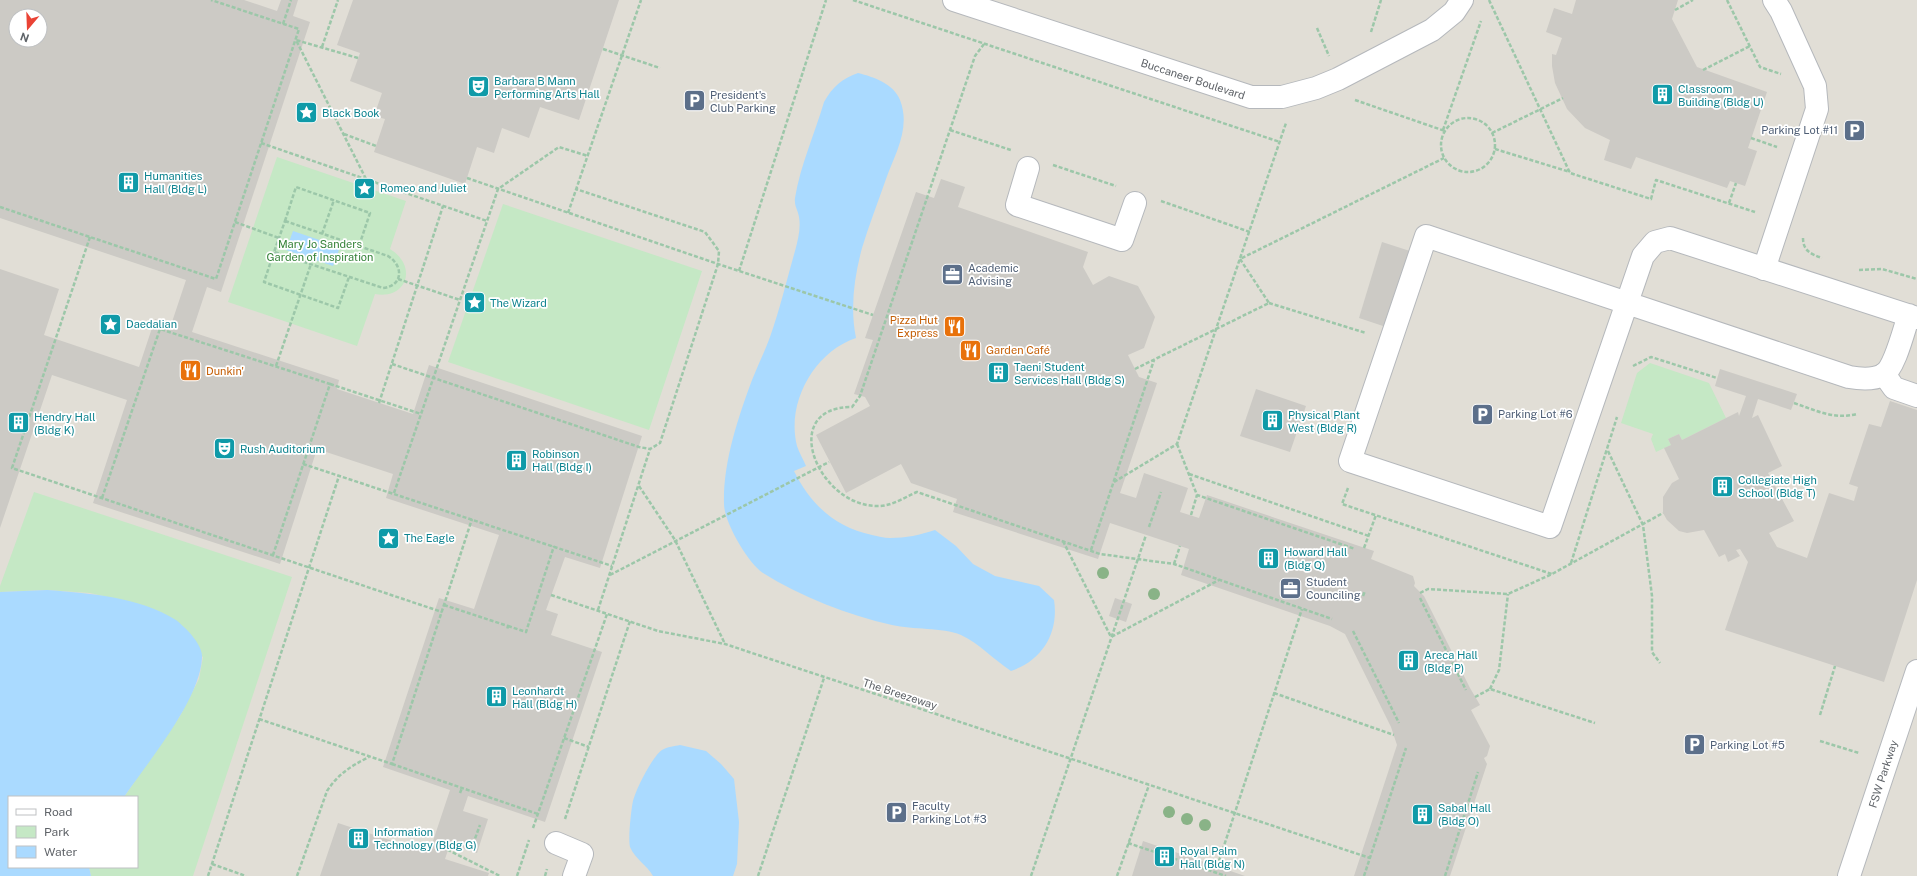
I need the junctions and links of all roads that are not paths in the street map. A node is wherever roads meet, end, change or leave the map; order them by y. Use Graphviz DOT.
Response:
graph roads {
  1 [pos="954,0"];
  2 [pos="1462,0"];
  3 [pos="1774,0"];
  4 [pos="989,5"];
  5 [pos="1022,160"];
  6 [pos="1128,195"];
  7 [pos="1764,269"];
  8 [pos="1627,303"];
  9 [pos="1913,317"];
  10 [pos="1884,374"];
  11 [pos="1917,396"];
  12 [pos="1917,671"];
  13 [pos="556,843"];
  14 [pos="574,876"];
  15 [pos="1849,876"];
  1 -- 4 [label="street, Buccaneer Boulevard"];
  2 -- 4 [label="street, Buccaneer Boulevard"];
  3 -- 7 [label="street"];
  5 -- 6 [label="street"];
  7 -- 8 [label="street"];
  7 -- 9 [label="street"];
  8 -- 8 [label="street"];
  8 -- 10 [label="street"];
  9 -- 10 [label="street"];
  10 -- 11 [label="street"];
  12 -- 15 [label="street, FSW Parkway"];
  13 -- 14 [label="street"];
}
